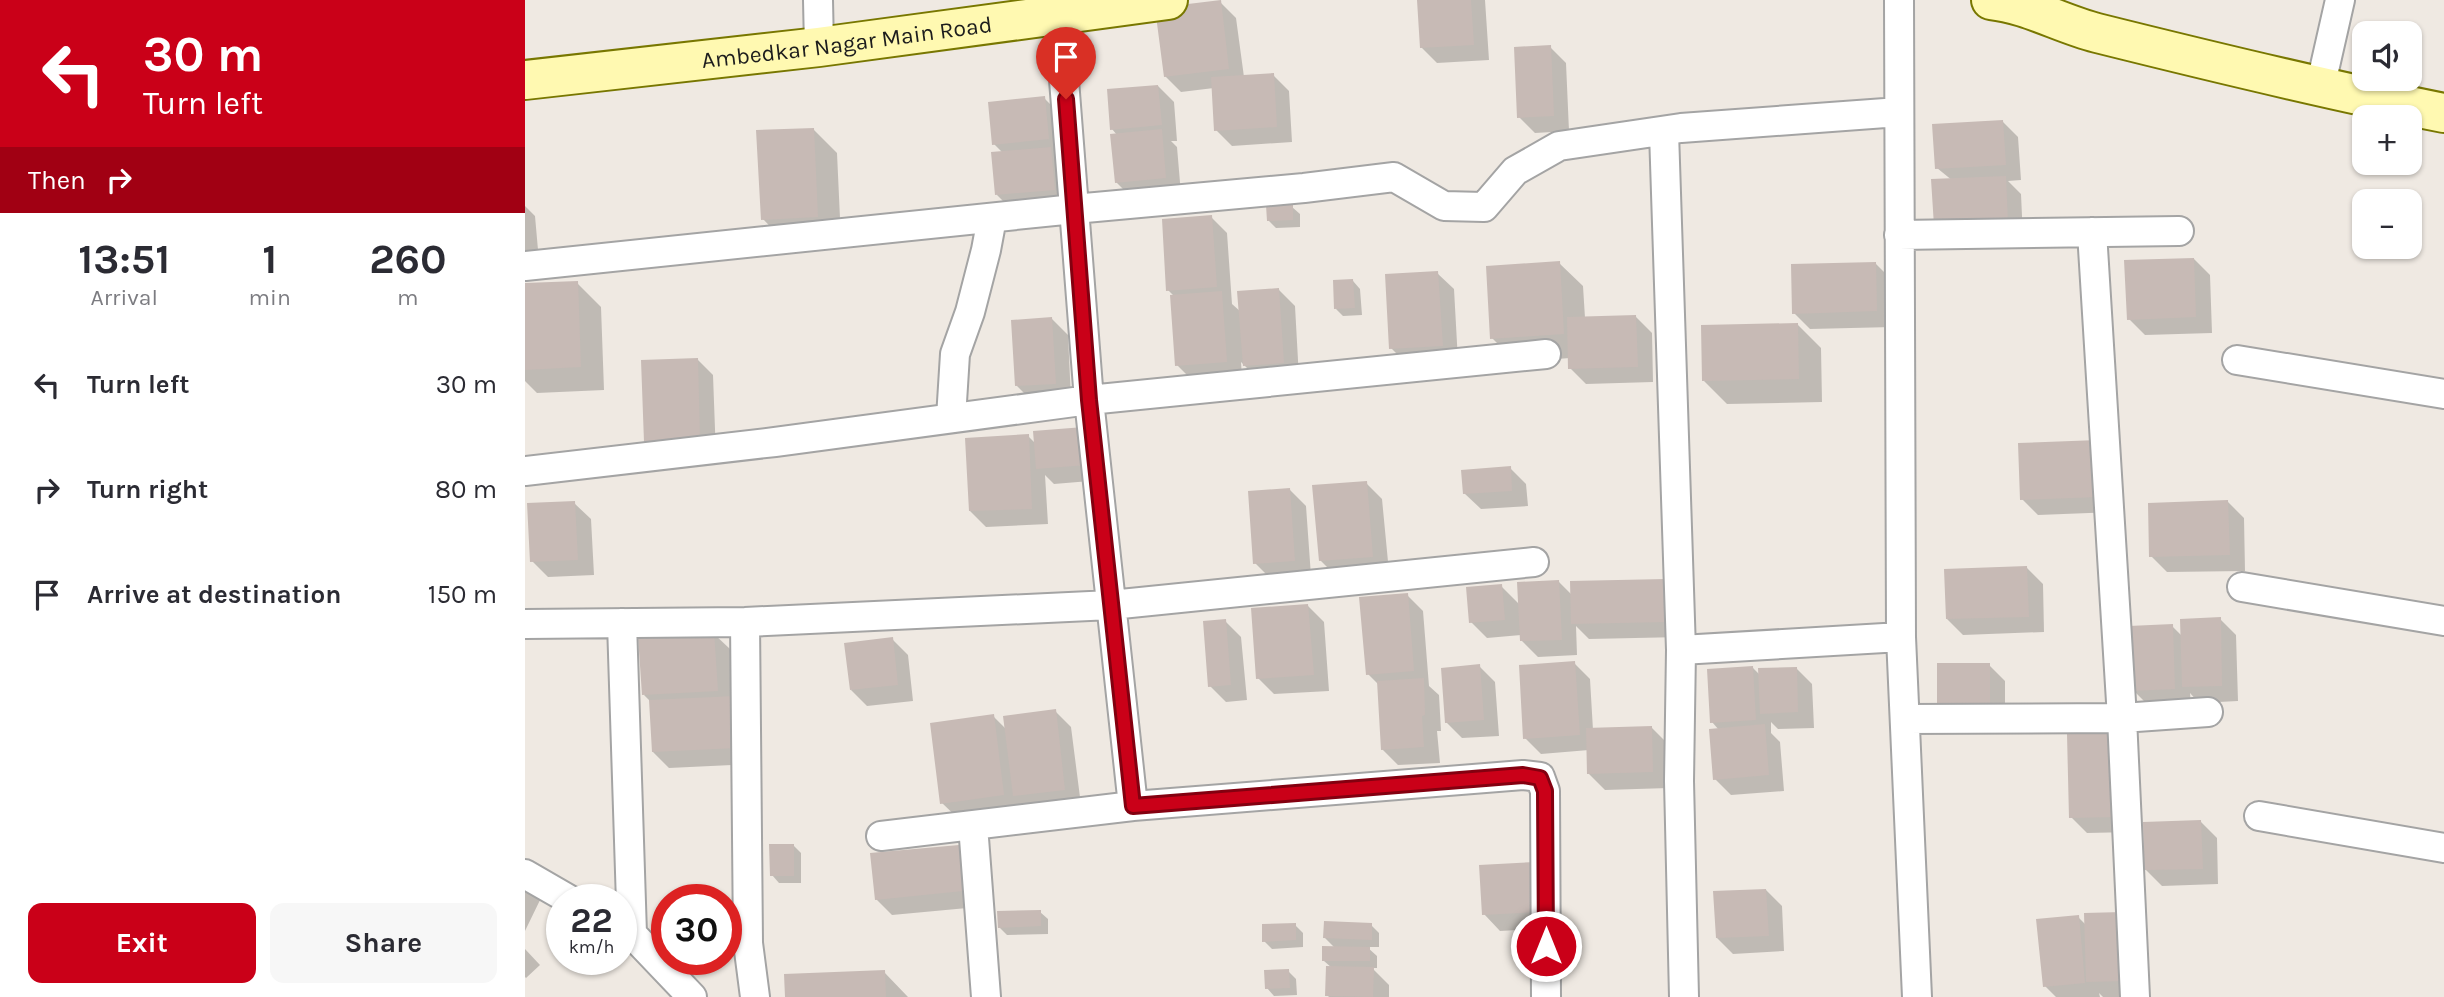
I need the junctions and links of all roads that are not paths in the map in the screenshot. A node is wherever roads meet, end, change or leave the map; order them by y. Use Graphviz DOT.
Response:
graph roads {
  1 [pos="818,0"];
  2 [pos="1168,0"];
  3 [pos="1899,0"];
  4 [pos="2002,0"];
  5 [pos="2340,0"];
  6 [pos="1059,16"];
  7 [pos="819,47"];
  8 [pos="525,80"];
  9 [pos="2320,88"];
  10 [pos="1899,112"];
  11 [pos="2444,113"];
  12 [pos="1664,132"];
  13 [pos="1075,209"];
  14 [pos="992,218"];
  15 [pos="2179,231"];
  16 [pos="2092,232"];
  17 [pos="1899,235"];
  18 [pos="525,266"];
  19 [pos="1546,355"];
  20 [pos="2237,360"];
  21 [pos="2444,394"];
  22 [pos="1089,400"];
  23 [pos="951,418"];
  24 [pos="525,471"];
  25 [pos="1534,562"];
  26 [pos="2242,587"];
  27 [pos="1111,605"];
  28 [pos="2444,621"];
  29 [pos="745,622"];
  30 [pos="622,623"];
  31 [pos="525,624"];
  32 [pos="1901,637"];
  33 [pos="1681,650"];
  34 [pos="2208,712"];
  35 [pos="2122,718"];
  36 [pos="1905,719"];
  37 [pos="1133,806"];
  38 [pos="2259,816"];
  39 [pos="973,825"];
  40 [pos="881,836"];
  41 [pos="2444,848"];
  42 [pos="525,874"];
  43 [pos="626,884"];
  44 [pos="546,886"];
  45 [pos="637,941"];
  46 [pos="692,997"];
  47 [pos="755,997"];
  48 [pos="986,997"];
  49 [pos="1546,997"];
  50 [pos="1684,997"];
  51 [pos="1917,997"];
  52 [pos="2136,997"];
  1 -- 7 [label="street"];
  2 -- 6 [label="street, Ambedkar Nagar Main Road"];
  3 -- 10 [label="street"];
  4 -- 9 [label="street"];
  5 -- 9 [label="street"];
  6 -- 7 [label="street, Ambedkar Nagar Main Road"];
  6 -- 13 [label="street"];
  7 -- 8 [label="street, Ambedkar Nagar Main Road"];
  9 -- 11 [label="street"];
  10 -- 12 [label="street"];
  10 -- 17 [label="street"];
  12 -- 13 [label="street"];
  12 -- 33 [label="street"];
  13 -- 14 [label="street"];
  13 -- 22 [label="street"];
  14 -- 18 [label="street"];
  14 -- 23 [label="street"];
  15 -- 16 [label="street"];
  16 -- 17 [label="street"];
  16 -- 35 [label="street"];
  17 -- 32 [label="street"];
  19 -- 22 [label="street"];
  20 -- 21 [label="street"];
  22 -- 23 [label="street"];
  22 -- 27 [label="street"];
  23 -- 24 [label="street"];
  25 -- 27 [label="street"];
  26 -- 28 [label="street"];
  27 -- 29 [label="street"];
  27 -- 37 [label="street"];
  29 -- 30 [label="street"];
  29 -- 47 [label="street"];
  30 -- 31 [label="street"];
  30 -- 43 [label="street"];
  32 -- 33 [label="street"];
  32 -- 36 [label="street"];
  33 -- 50 [label="street"];
  34 -- 35 [label="street"];
  35 -- 36 [label="street"];
  35 -- 52 [label="street"];
  36 -- 51 [label="street"];
  37 -- 39 [label="street"];
  37 -- 49 [label="street"];
  38 -- 41 [label="street"];
  39 -- 40 [label="street"];
  39 -- 48 [label="street"];
  42 -- 44 [label="street"];
  45 -- 46 [label="street"];
}
